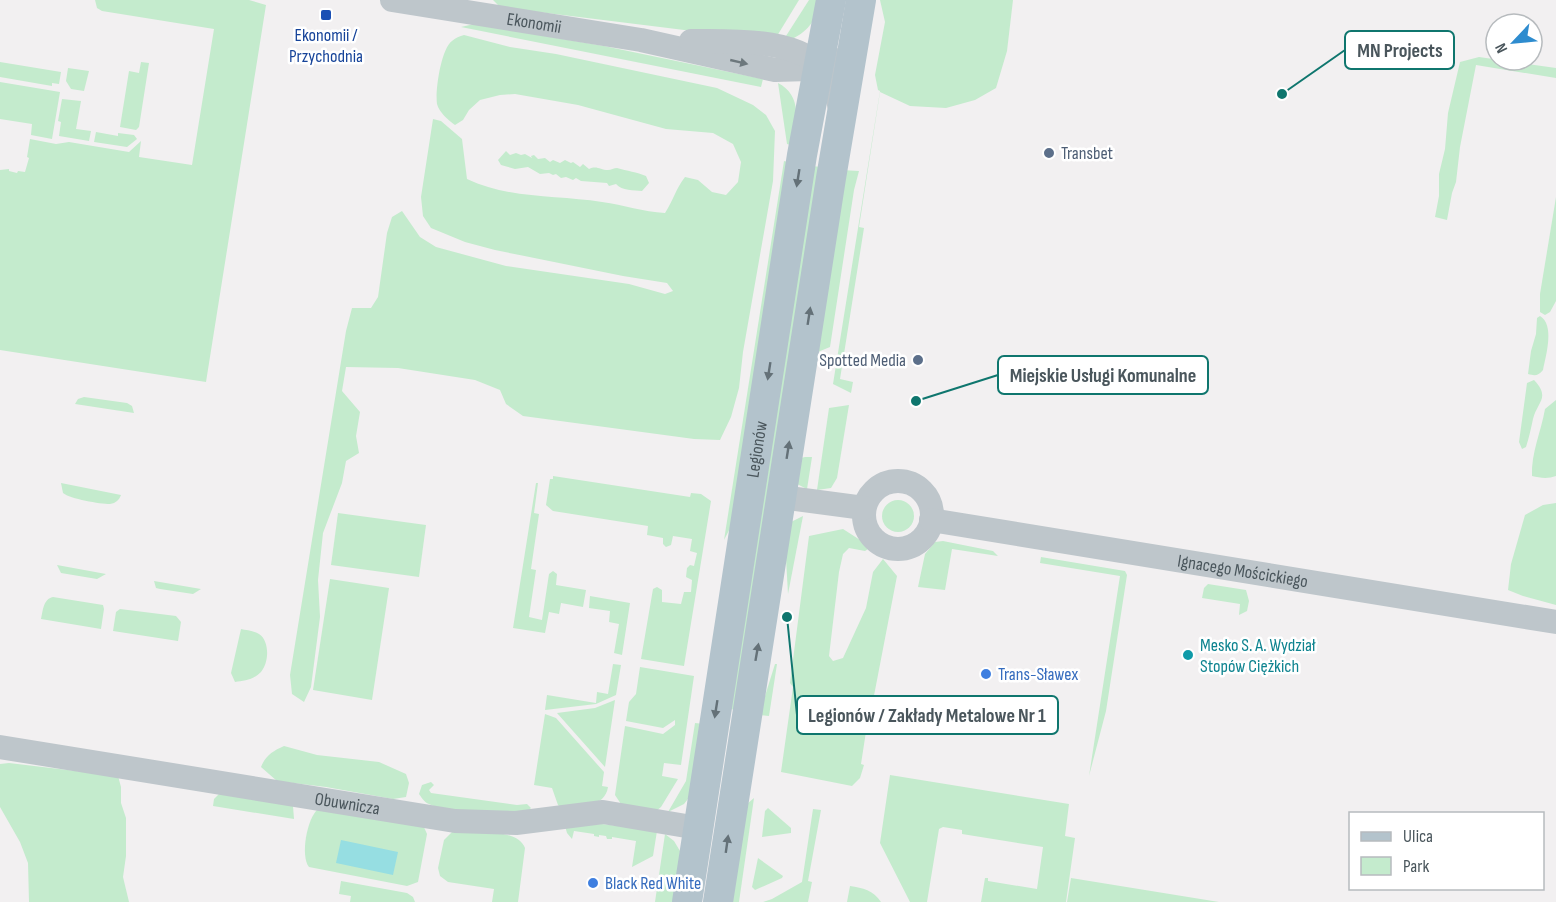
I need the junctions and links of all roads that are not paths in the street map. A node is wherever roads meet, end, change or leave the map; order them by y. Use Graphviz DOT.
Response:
graph roads {
  1 [pos="392,0"];
  2 [pos="861,0"];
  3 [pos="829,12"];
  4 [pos="641,40"];
  5 [pos="853,44"];
  6 [pos="778,46"];
  7 [pos="819,65"];
  8 [pos="775,70"];
  9 [pos="841,115"];
  10 [pos="808,120"];
  11 [pos="781,497"];
  12 [pos="864,508"];
  13 [pos="931,520"];
  14 [pos="1556,622"];
  15 [pos="0,747"];
  16 [pos="706,777"];
  17 [pos="736,781"];
  18 [pos="698,828"];
  19 [pos="687,902"];
  20 [pos="718,902"];
  1 -- 4 [label="street, Ekonomii"];
  2 -- 5 [label="main road, Legionów"];
  3 -- 6 [label="street, Ekonomii"];
  3 -- 7 [label="main road, Legionów"];
  4 -- 6 [label="street, Ekonomii"];
  4 -- 8 [label="street, Ekonomii, one-way"];
  5 -- 7 [label="street, Ekonomii"];
  5 -- 9 [label="main road, Legionów"];
  6 -- 7 [label="street, Ekonomii"];
  7 -- 8 [label="street, Ekonomii"];
  7 -- 9 [label="street, Ekonomii"];
  7 -- 10 [label="main road, Legionów"];
  8 -- 10 [label="street, Ekonomii"];
  11 -- 9 [label="main road, Legionów, one-way"];
  10 -- 16 [label="main road, Legionów, one-way"];
  11 -- 12 [label="street"];
  17 -- 11 [label="main road, Legionów, one-way"];
  12 -- 13 [label="street"];
  12 -- 13 [label="street"];
  13 -- 14 [label="street, Ignacego Mościckiego"];
  15 -- 18 [label="street, Obuwnicza"];
  16 -- 17 [label="street"];
  16 -- 18 [label="main road, Legionów"];
  20 -- 17 [label="main road, Legionów, one-way"];
  18 -- 19 [label="main road, Legionów"];
}
